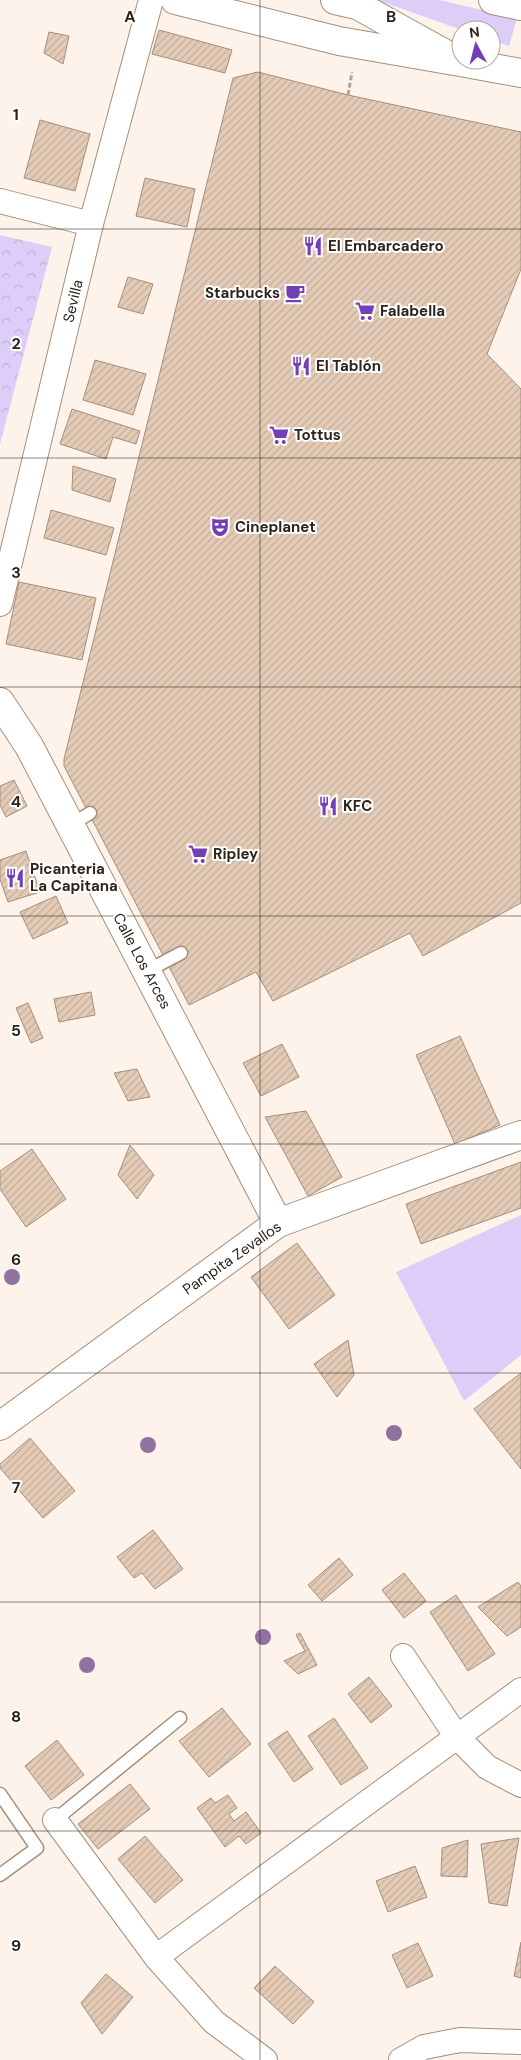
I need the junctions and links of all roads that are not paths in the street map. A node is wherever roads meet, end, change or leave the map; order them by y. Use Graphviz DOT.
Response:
graph roads {
  1 [pos="151,0"];
  2 [pos="175,0"];
  3 [pos="335,0"];
  4 [pos="493,0"];
  5 [pos="521,6"];
  6 [pos="451,57"];
  7 [pos="451,60"];
  8 [pos="501,69"];
  9 [pos="521,73"];
  10 [pos="0,201"];
  11 [pos="91,224"];
  12 [pos="0,604"];
  13 [pos="0,702"];
  14 [pos="181,953"];
  15 [pos="147,971"];
  16 [pos="521,1135"];
  17 [pos="278,1223"];
  18 [pos="0,1426"];
  19 [pos="403,1656"];
  20 [pos="521,1690"];
  21 [pos="180,1718"];
  22 [pos="457,1737"];
  23 [pos="521,1785"];
  24 [pos="0,1794"];
  25 [pos="55,1820"];
  26 [pos="0,1875"];
  27 [pos="156,1956"];
  28 [pos="521,2042"];
  29 [pos="265,2060"];
  30 [pos="401,2060"];
  1 -- 11 [label="street, Sevilla"];
  2 -- 7 [label="street"];
  3 -- 6 [label="street"];
  4 -- 5 [label="street"];
  8 -- 9 [label="street"];
  10 -- 11 [label="street"];
  11 -- 12 [label="street, Sevilla"];
  13 -- 15 [label="street, Calle Los Arces"];
  14 -- 15 [label="lane"];
  15 -- 17 [label="street, Calle Los Arces"];
  16 -- 17 [label="street, Pampita Zevallos"];
  17 -- 18 [label="street, Pampita Zevallos"];
  19 -- 22 [label="street"];
  20 -- 22 [label="street"];
  21 -- 25 [label="lane"];
  22 -- 23 [label="street"];
  22 -- 27 [label="street"];
  24 -- 26 [label="lane"];
  25 -- 27 [label="street"];
  27 -- 29 [label="street"];
  28 -- 30 [label="street"];
}
